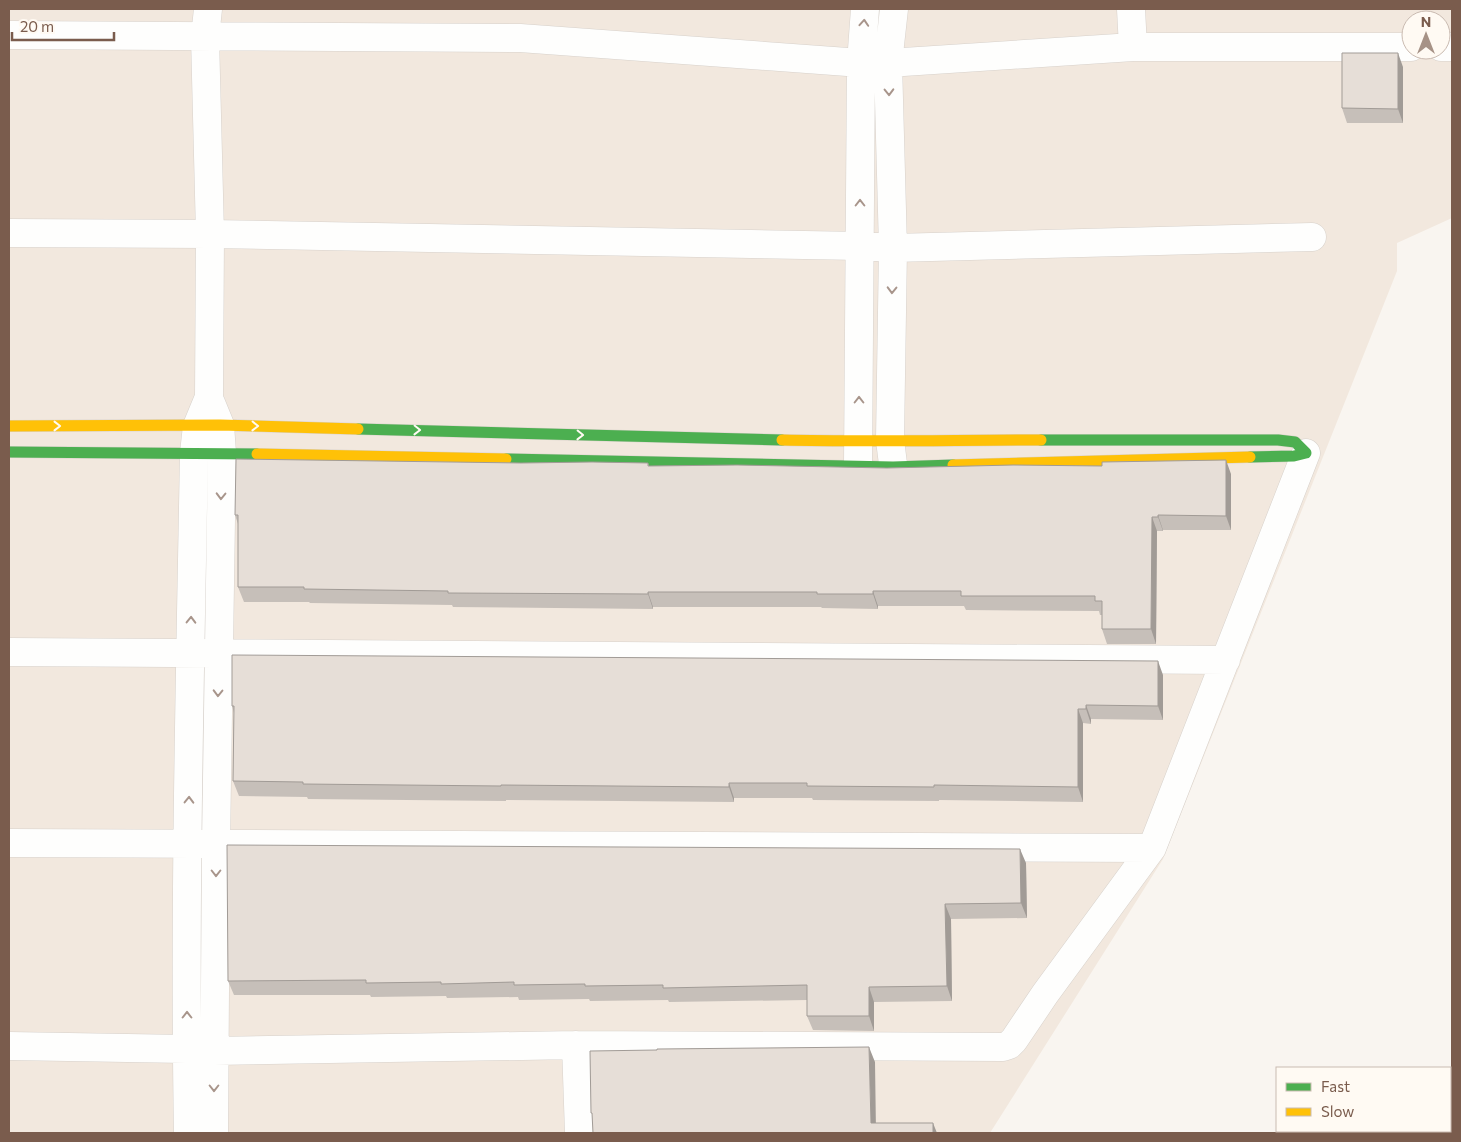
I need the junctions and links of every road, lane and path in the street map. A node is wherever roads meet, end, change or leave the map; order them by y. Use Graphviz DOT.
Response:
graph roads {
  1 [pos="208,9"];
  2 [pos="864,9"];
  3 [pos="894,9"];
  4 [pos="1131,9"];
  5 [pos="9,36"];
  6 [pos="205,36"];
  7 [pos="1133,47"];
  8 [pos="1401,47"];
  9 [pos="861,63"];
  10 [pos="888,63"];
  11 [pos="9,233"];
  12 [pos="210,234"];
  13 [pos="1312,237"];
  14 [pos="860,246"];
  15 [pos="893,248"];
  16 [pos="9,426"];
  17 [pos="204,435"];
  18 [pos="890,440"];
  19 [pos="9,452"];
  20 [pos="222,453"];
  21 [pos="1306,453"];
  22 [pos="858,454"];
  23 [pos="893,467"];
  24 [pos="9,652"];
  25 [pos="191,653"];
  26 [pos="219,654"];
  27 [pos="1226,660"];
  28 [pos="9,842"];
  29 [pos="188,843"];
  30 [pos="216,844"];
  31 [pos="1152,848"];
  32 [pos="576,1045"];
  33 [pos="9,1046"];
  34 [pos="186,1049"];
  35 [pos="214,1051"];
  36 [pos="188,1133"];
  37 [pos="214,1133"];
  38 [pos="579,1133"];
  1 -- 6 [label="street"];
  9 -- 2 [label="street, one-way"];
  3 -- 10 [label="street"];
  4 -- 7 [label="street"];
  5 -- 6 [label="street"];
  6 -- 9 [label="street"];
  6 -- 12 [label="street"];
  7 -- 8 [label="street"];
  7 -- 10 [label="street"];
  9 -- 10 [label="street"];
  14 -- 9 [label="street, one-way"];
  10 -- 15 [label="street, one-way"];
  11 -- 12 [label="street"];
  12 -- 14 [label="street"];
  12 -- 17 [label="street"];
  13 -- 15 [label="street"];
  14 -- 15 [label="street"];
  22 -- 14 [label="street, one-way"];
  15 -- 18 [label="street, one-way"];
  16 -- 17 [label="street, one-way"];
  17 -- 19 [label="street"];
  17 -- 20 [label="street"];
  17 -- 22 [label="street, one-way"];
  25 -- 17 [label="street, one-way"];
  18 -- 21 [label="street"];
  18 -- 22 [label="street"];
  18 -- 23 [label="street"];
  20 -- 22 [label="street"];
  20 -- 26 [label="street, one-way"];
  21 -- 23 [label="street"];
  21 -- 27 [label="street"];
  22 -- 23 [label="street"];
  24 -- 25 [label="street"];
  25 -- 26 [label="street"];
  29 -- 25 [label="street, one-way"];
  26 -- 27 [label="street"];
  26 -- 30 [label="street, one-way"];
  27 -- 31 [label="street"];
  28 -- 29 [label="street"];
  29 -- 30 [label="street"];
  34 -- 29 [label="street, one-way"];
  30 -- 31 [label="street"];
  30 -- 35 [label="street, one-way"];
  31 -- 32 [label="street"];
  32 -- 35 [label="street"];
  32 -- 38 [label="street"];
  33 -- 34 [label="street"];
  34 -- 35 [label="street"];
  34 -- 36 [label="street"];
  35 -- 37 [label="street, one-way"];
}
